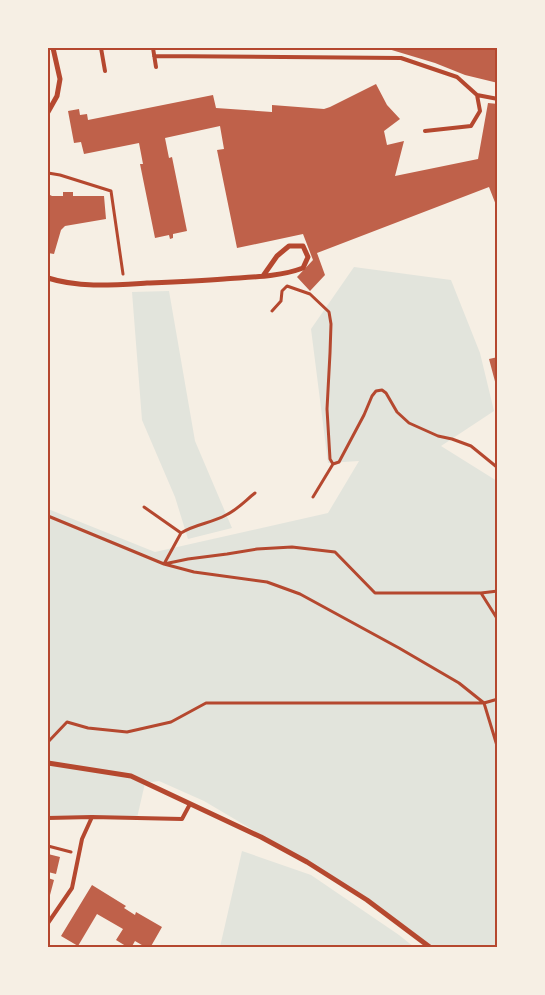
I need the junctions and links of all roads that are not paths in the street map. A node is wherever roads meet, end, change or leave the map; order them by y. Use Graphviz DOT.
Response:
graph roads {
  1 [pos="54,48"];
  2 [pos="101,48"];
  3 [pos="153,48"];
  4 [pos="154,56"];
  5 [pos="156,67"];
  6 [pos="105,70"];
  7 [pos="477,95"];
  8 [pos="498,99"];
  9 [pos="48,112"];
  10 [pos="425,131"];
  11 [pos="263,276"];
  12 [pos="48,278"];
  13 [pos="48,763"];
  14 [pos="190,804"];
  15 [pos="92,817"];
  16 [pos="48,818"];
  17 [pos="48,923"];
  18 [pos="431,948"];
  1 -- 9 [label="street"];
  2 -- 6 [label="lane"];
  3 -- 4 [label="lane"];
  4 -- 5 [label="lane"];
  4 -- 7 [label="lane"];
  7 -- 8 [label="lane"];
  7 -- 10 [label="lane"];
  11 -- 11 [label="street"];
  11 -- 12 [label="street"];
  13 -- 14 [label="street"];
  14 -- 15 [label="lane"];
  14 -- 18 [label="street"];
  15 -- 16 [label="lane"];
  15 -- 17 [label="lane"];
}
